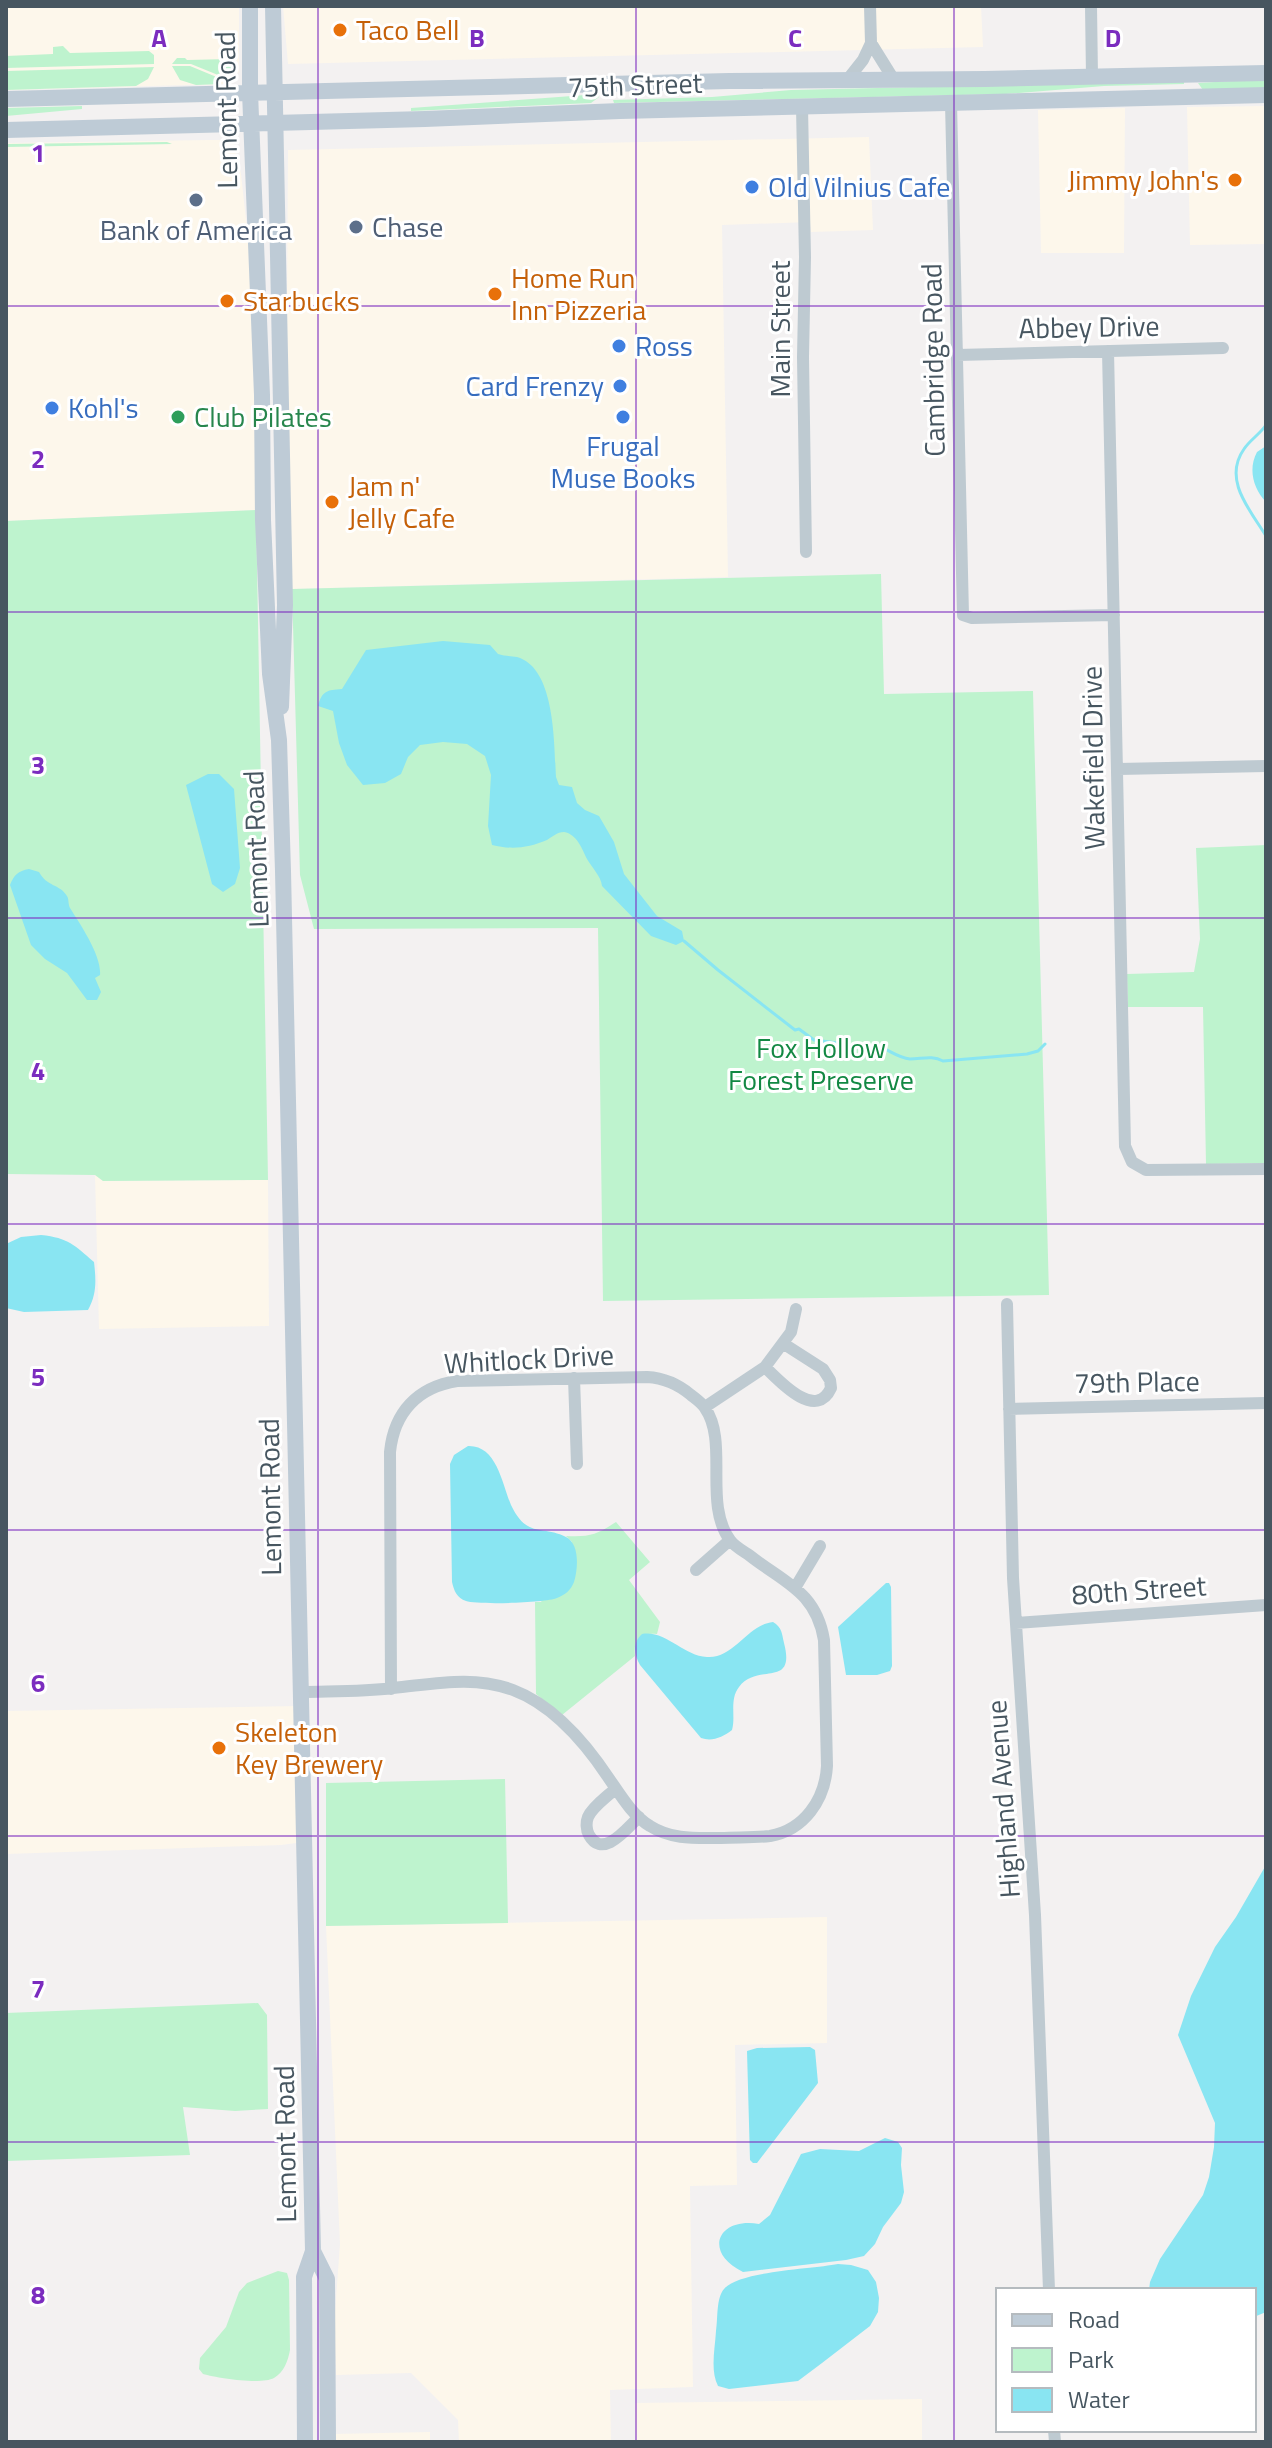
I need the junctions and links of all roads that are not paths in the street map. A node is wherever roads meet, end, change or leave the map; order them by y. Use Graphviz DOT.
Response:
graph roads {
  1 [pos="250,6"];
  2 [pos="273,6"];
  3 [pos="870,6"];
  4 [pos="1091,6"];
  5 [pos="871,43"];
  6 [pos="1266,73"];
  7 [pos="1194,74"];
  8 [pos="1092,77"];
  9 [pos="848,79"];
  10 [pos="894,80"];
  11 [pos="632,84"];
  12 [pos="275,91"];
  13 [pos="250,92"];
  14 [pos="1266,95"];
  15 [pos="1171,96"];
  16 [pos="6,99"];
  17 [pos="951,103"];
  18 [pos="802,107"];
  19 [pos="597,113"];
  20 [pos="276,123"];
  21 [pos="252,124"];
  22 [pos="6,130"];
  23 [pos="1223,348"];
  24 [pos="1108,351"];
  25 [pos="957,355"];
  26 [pos="806,552"];
  27 [pos="1114,615"];
  28 [pos="279,740"];
  29 [pos="1266,766"];
  30 [pos="1118,769"];
  31 [pos="1266,1169"];
  32 [pos="1007,1304"];
  33 [pos="796,1309"];
  34 [pos="784,1344"];
  35 [pos="765,1367"];
  36 [pos="574,1378"];
  37 [pos="1266,1403"];
  38 [pos="705,1407"];
  39 [pos="1009,1409"];
  40 [pos="577,1464"];
  41 [pos="730,1540"];
  42 [pos="820,1546"];
  43 [pos="696,1570"];
  44 [pos="795,1588"];
  45 [pos="1266,1605"];
  46 [pos="1016,1623"];
  47 [pos="391,1689"];
  48 [pos="301,1692"];
  49 [pos="615,1789"];
  50 [pos="639,1817"];
  51 [pos="313,2251"];
  52 [pos="1049,2288"];
  53 [pos="305,2442"];
  54 [pos="328,2442"];
  1 -- 13 [label="main road, Lemont Road"];
  2 -- 12 [label="main road, Lemont Road"];
  3 -- 5 [label="street"];
  4 -- 8 [label="street"];
  5 -- 9 [label="street"];
  5 -- 10 [label="street"];
  6 -- 7 [label="main road, 75th Street"];
  7 -- 8 [label="main road, 75th Street"];
  7 -- 15 [label="main road"];
  8 -- 10 [label="main road, 75th Street"];
  9 -- 10 [label="main road, 75th Street"];
  9 -- 11 [label="main road, 75th Street"];
  11 -- 12 [label="main road, 75th Street"];
  11 -- 19 [label="main road"];
  12 -- 13 [label="main road, 75th Street"];
  12 -- 20 [label="main road, Lemont Road"];
  13 -- 16 [label="main road, 75th Street"];
  13 -- 21 [label="main road, Lemont Road"];
  14 -- 15 [label="main road, 75th Street"];
  15 -- 17 [label="main road, 75th Street"];
  17 -- 18 [label="main road, 75th Street"];
  17 -- 25 [label="street, Cambridge Road"];
  18 -- 19 [label="main road, 75th Street"];
  18 -- 26 [label="street, Main Street"];
  19 -- 20 [label="main road, 75th Street"];
  20 -- 21 [label="main road, 75th Street"];
  20 -- 28 [label="main road, Lemont Road"];
  21 -- 22 [label="main road, 75th Street"];
  21 -- 28 [label="main road, Lemont Road"];
  23 -- 24 [label="street, Abbey Drive"];
  24 -- 25 [label="street, Abbey Drive"];
  24 -- 27 [label="street, Wakefield Drive"];
  25 -- 27 [label="street, Cambridge Road"];
  27 -- 30 [label="street, Wakefield Drive"];
  28 -- 48 [label="main road, Lemont Road"];
  29 -- 30 [label="street"];
  30 -- 31 [label="street, Wakefield Drive"];
  32 -- 39 [label="street, Highland Avenue"];
  33 -- 34 [label="street"];
  34 -- 35 [label="street"];
  34 -- 35 [label="street"];
  35 -- 38 [label="street"];
  36 -- 38 [label="street, Whitlock Drive"];
  36 -- 40 [label="street"];
  36 -- 47 [label="street, Whitlock Drive"];
  37 -- 39 [label="street, 79th Place"];
  38 -- 41 [label="street"];
  39 -- 46 [label="street, Highland Avenue"];
  41 -- 43 [label="street"];
  41 -- 44 [label="street"];
  42 -- 44 [label="street"];
  44 -- 50 [label="street"];
  45 -- 46 [label="street, 80th Street"];
  46 -- 52 [label="street, Highland Avenue"];
  47 -- 48 [label="street"];
  47 -- 49 [label="street"];
  48 -- 51 [label="main road, Lemont Road"];
  49 -- 50 [label="street"];
  49 -- 50 [label="street"];
  51 -- 53 [label="main road, Lemont Road"];
  51 -- 54 [label="main road, Lemont Road"];
}
